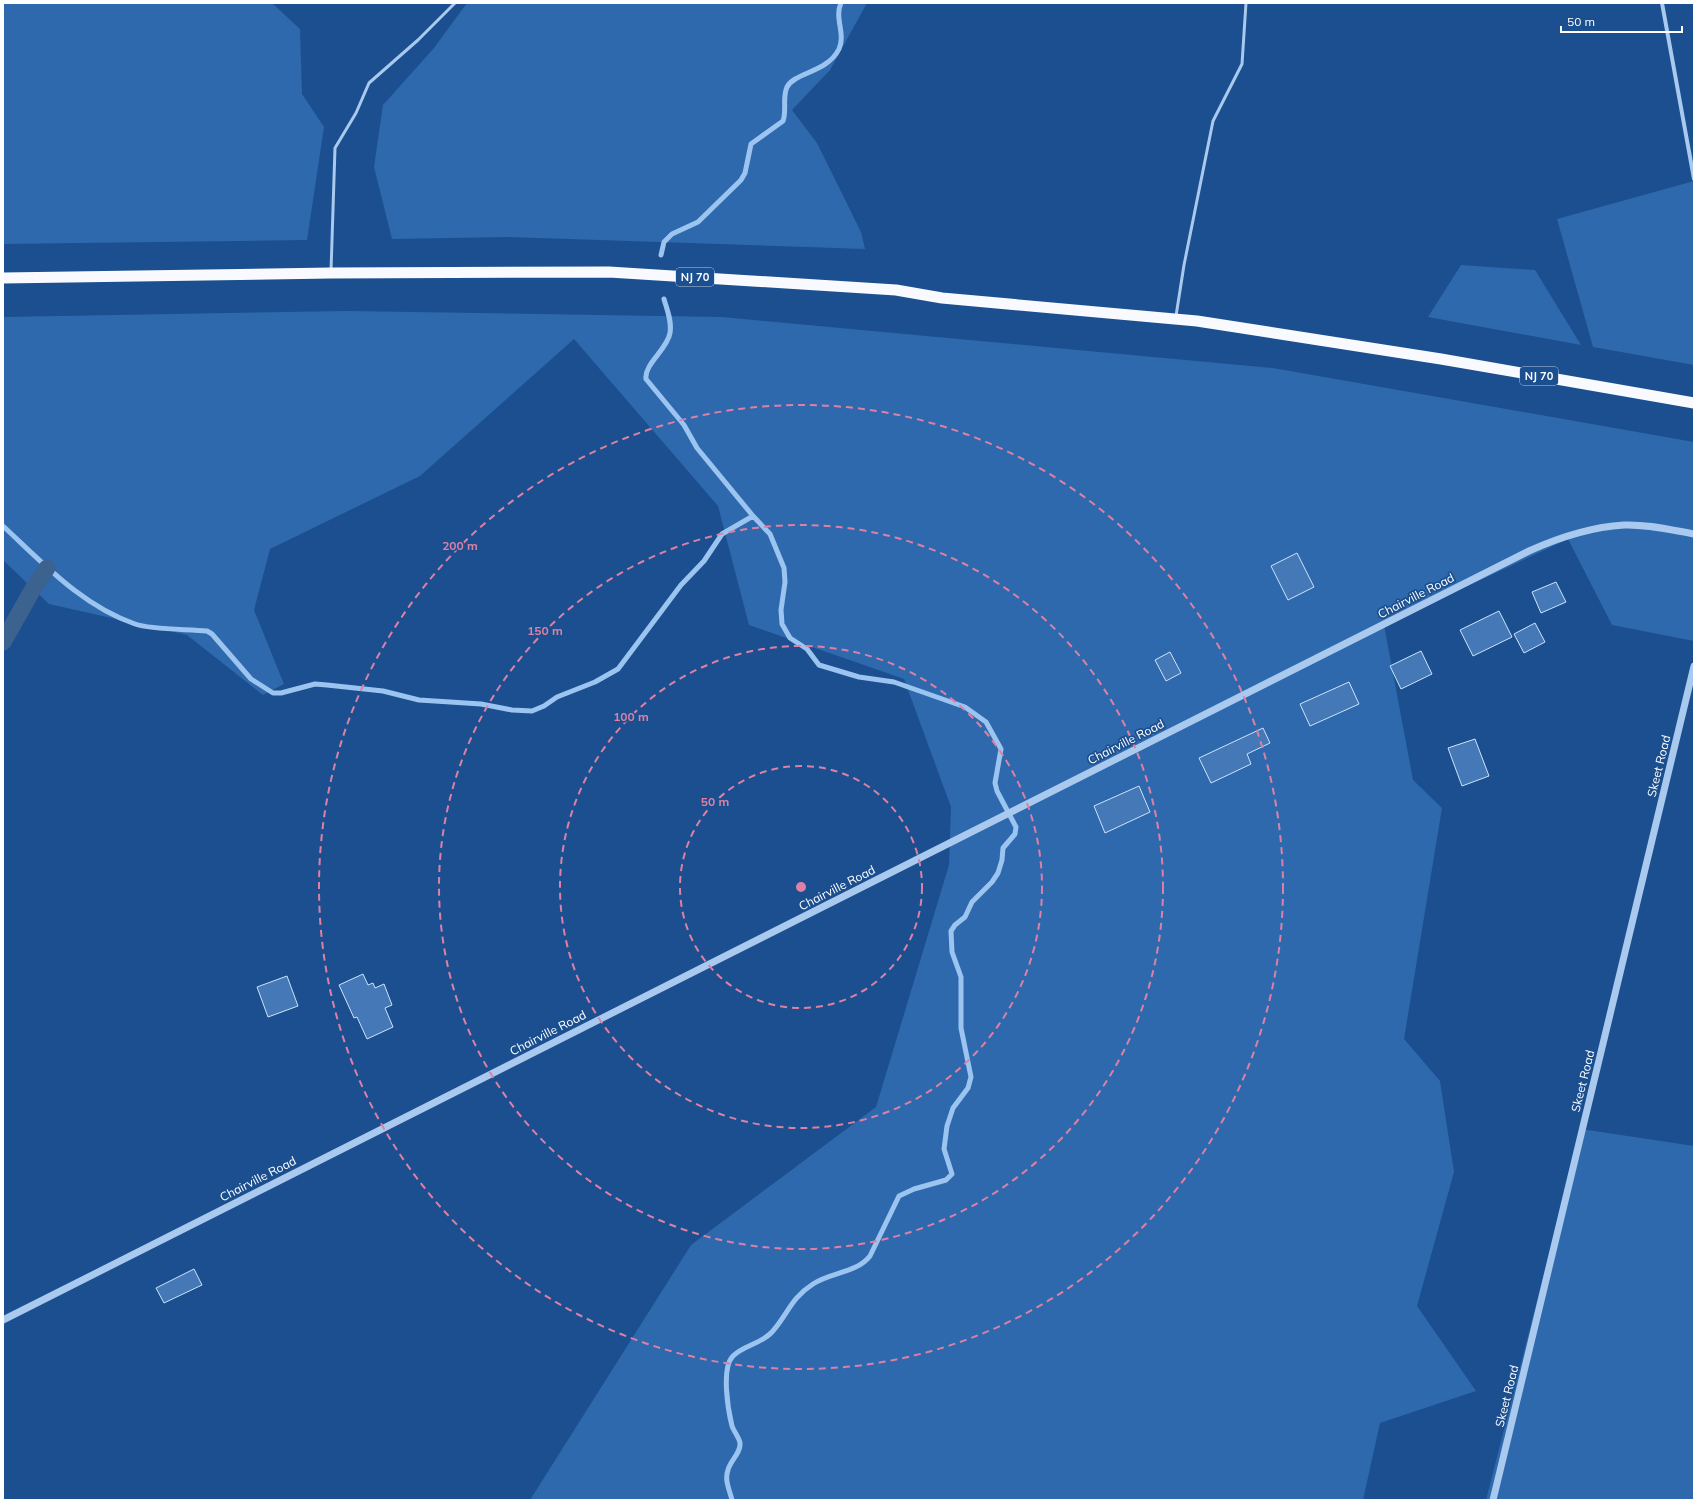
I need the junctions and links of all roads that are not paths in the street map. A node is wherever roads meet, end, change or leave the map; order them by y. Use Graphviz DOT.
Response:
graph roads {
  1 [pos="455,3"];
  2 [pos="1246,3"];
  3 [pos="1662,3"];
  4 [pos="1694,179"];
  5 [pos="331,273"];
  6 [pos="3,278"];
  7 [pos="1176,320"];
  8 [pos="1694,404"];
  9 [pos="1694,534"];
  10 [pos="1694,666"];
  11 [pos="3,1320"];
  12 [pos="1493,1500"];
  1 -- 5 [label="lane"];
  2 -- 7 [label="lane"];
  3 -- 4 [label="street"];
  5 -- 6 [label="highway, NJ 70"];
  5 -- 7 [label="highway, NJ 70"];
  7 -- 8 [label="highway, NJ 70"];
  9 -- 11 [label="street, Chairville Road"];
  10 -- 12 [label="street, Skeet Road"];
}
